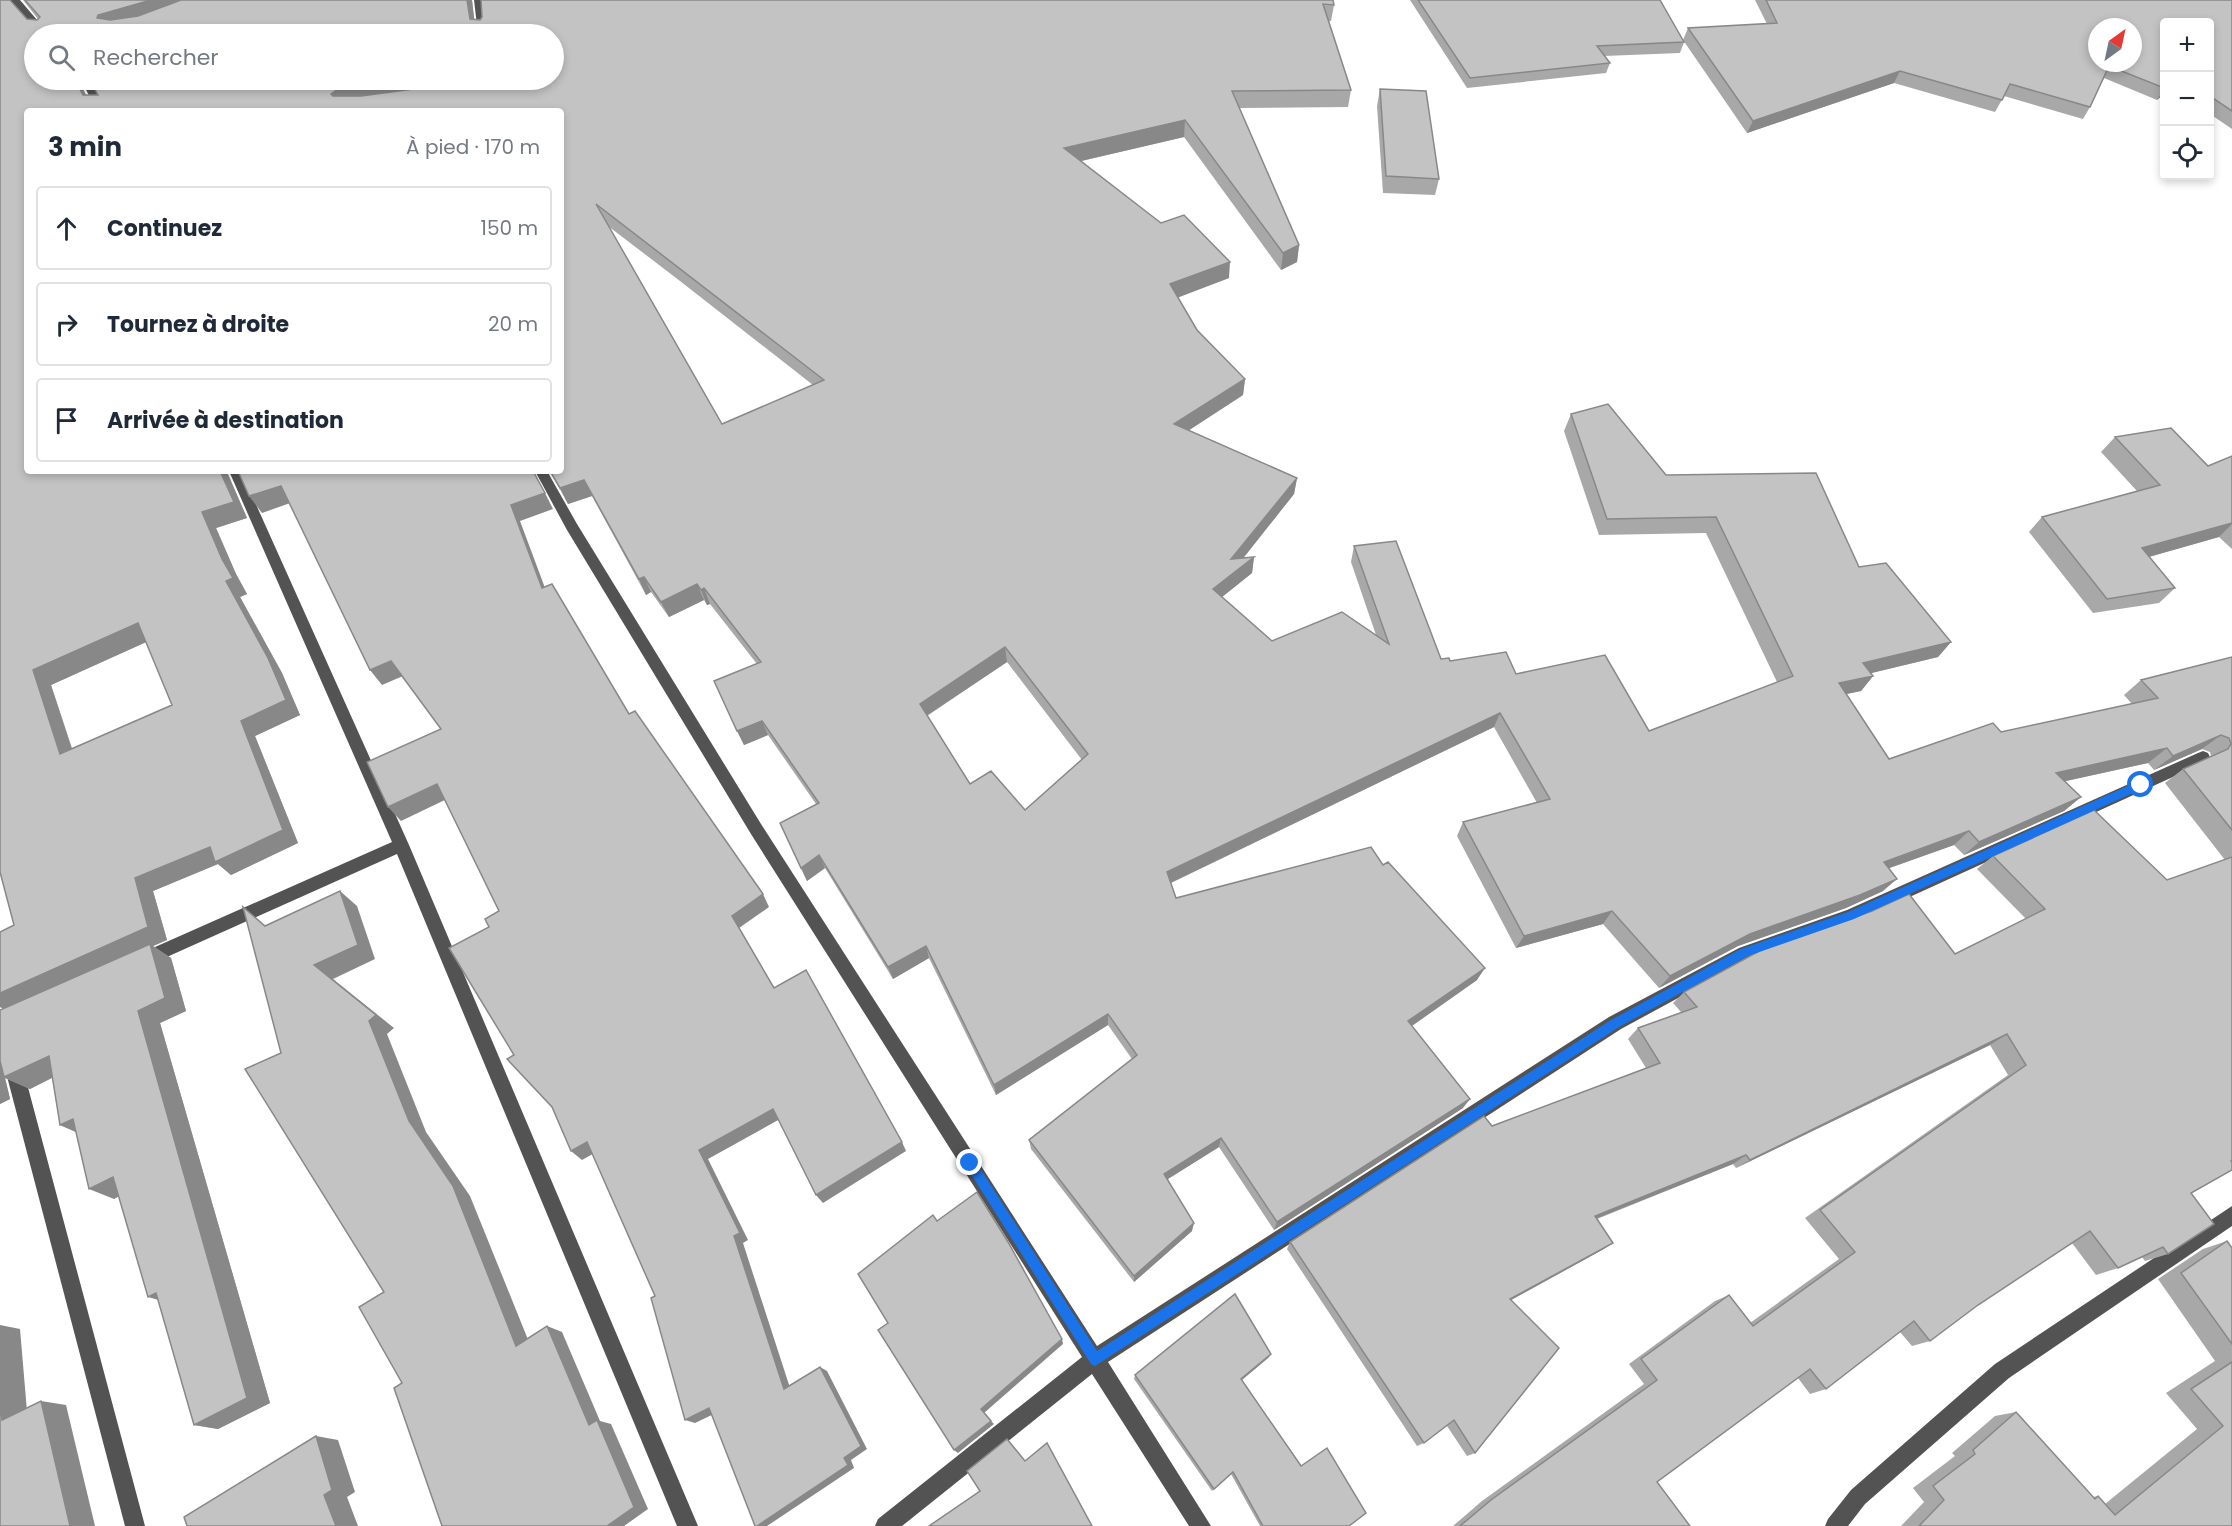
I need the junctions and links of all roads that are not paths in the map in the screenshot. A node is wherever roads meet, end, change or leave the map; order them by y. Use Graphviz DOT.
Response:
graph roads {
  1 [pos="15,0"];
  2 [pos="479,0"];
  3 [pos="36,24"];
  4 [pos="482,24"];
  5 [pos="91,90"];
  6 [pos="100,108"];
  7 [pos="236,474"];
  8 [pos="543,474"];
  9 [pos="2203,757"];
  10 [pos="401,845"];
  11 [pos="132,965"];
  12 [pos="8,1046"];
  13 [pos="2232,1215"];
  14 [pos="1095,1359"];
  15 [pos="135,1526"];
  16 [pos="688,1526"];
  17 [pos="885,1526"];
  18 [pos="1201,1526"];
  19 [pos="1835,1526"];
  1 -- 3 [label="street"];
  2 -- 4 [label="street"];
  5 -- 6 [label="street"];
  7 -- 10 [label="street"];
  8 -- 14 [label="street"];
  9 -- 14 [label="street"];
  10 -- 11 [label="street"];
  10 -- 16 [label="street"];
  12 -- 15 [label="street"];
  13 -- 19 [label="street"];
  14 -- 17 [label="street"];
  14 -- 18 [label="street"];
}
